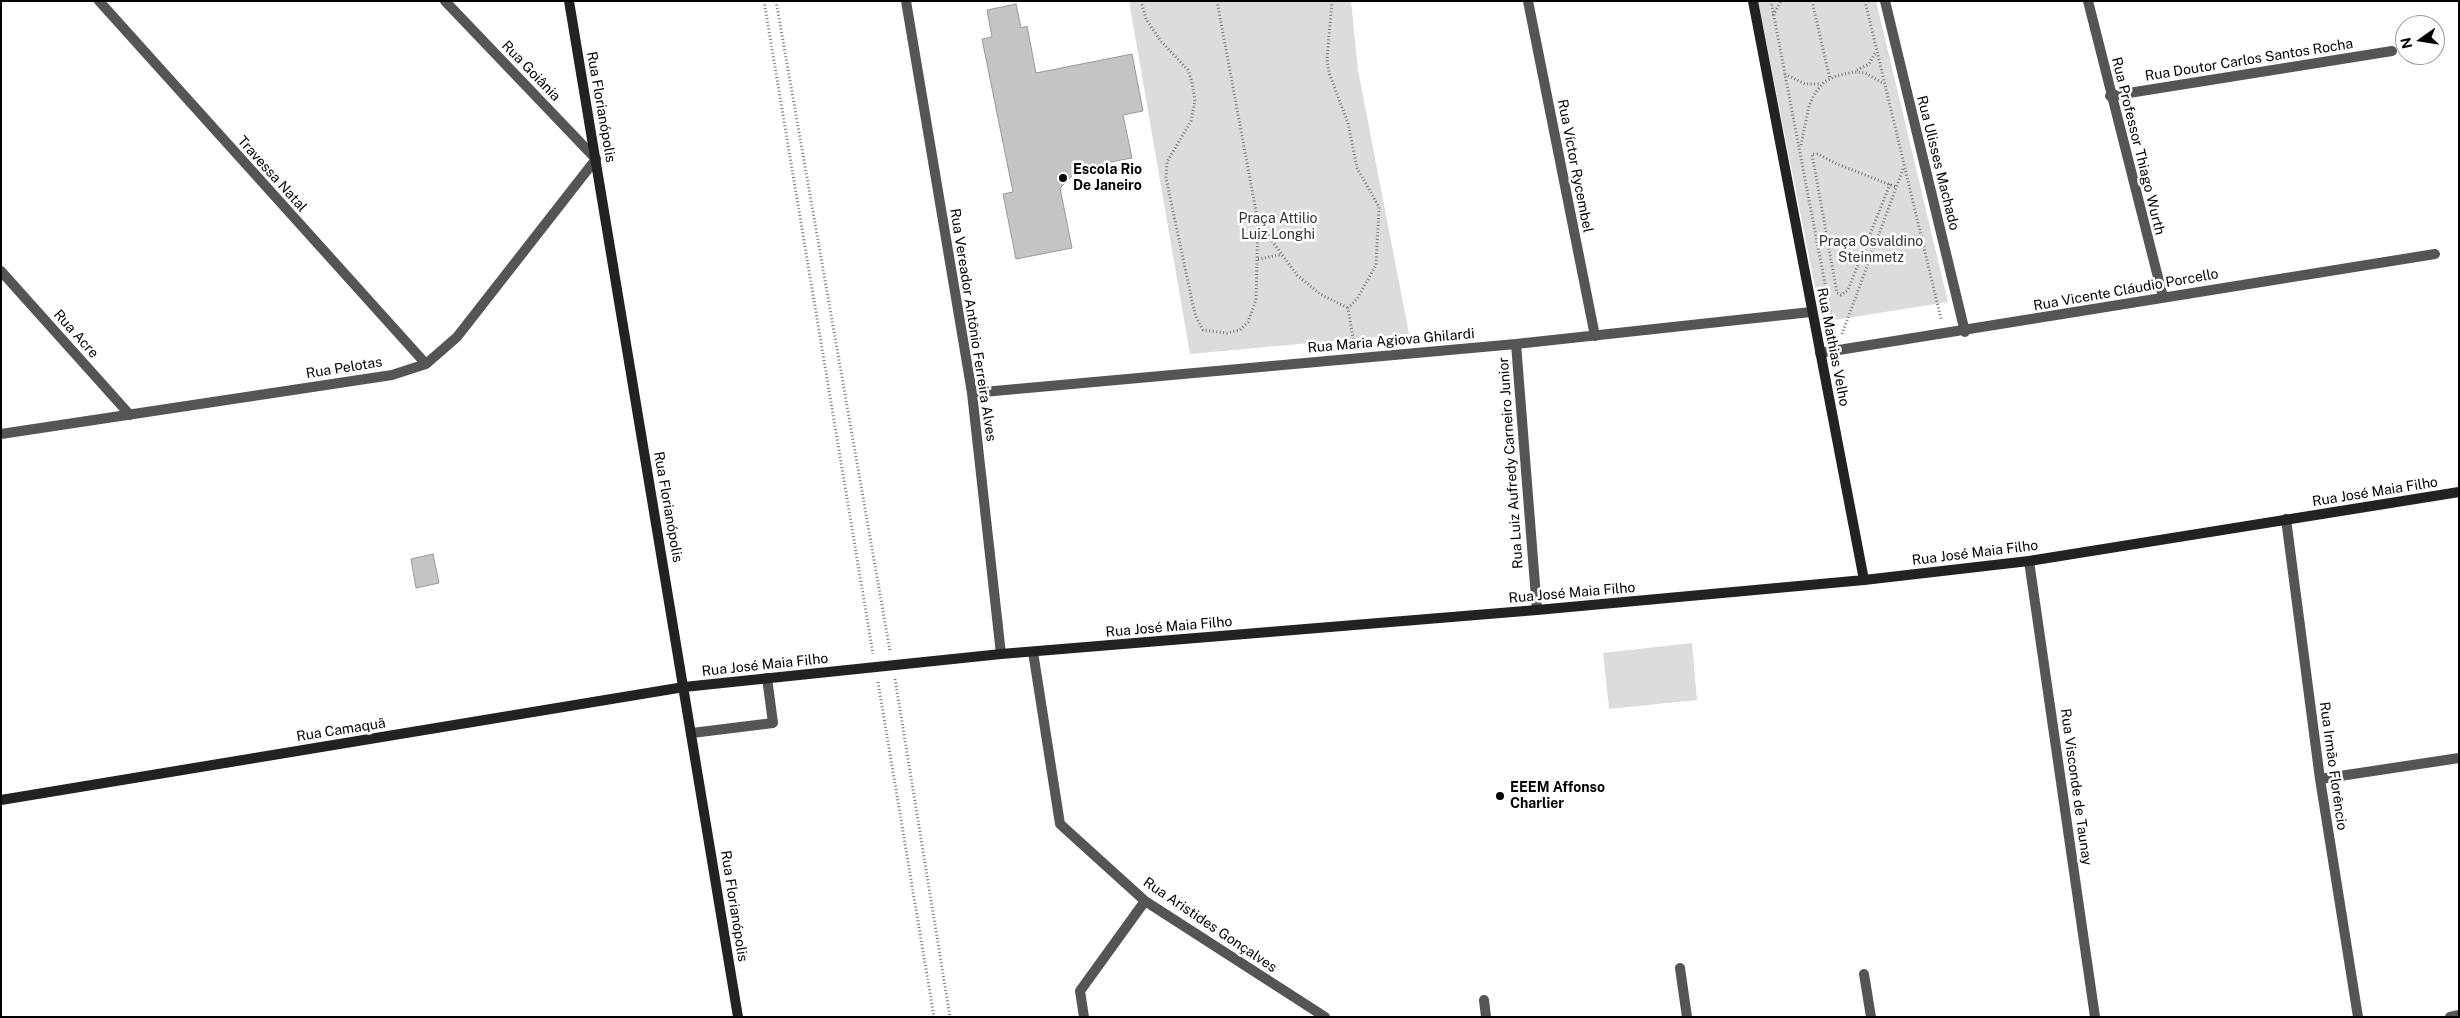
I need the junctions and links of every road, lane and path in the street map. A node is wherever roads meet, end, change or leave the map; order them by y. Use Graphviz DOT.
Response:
graph roads {
  1 [pos="99,1"];
  2 [pos="446,1"];
  3 [pos="570,1"];
  4 [pos="764,1"];
  5 [pos="776,1"];
  6 [pos="906,1"];
  7 [pos="1141,1"];
  8 [pos="1332,1"];
  9 [pos="1528,1"];
  10 [pos="1753,1"];
  11 [pos="1772,1"];
  12 [pos="1781,1"];
  13 [pos="1865,1"];
  14 [pos="1884,1"];
  15 [pos="2088,1"];
  16 [pos="1813,2"];
  17 [pos="1218,3"];
  18 [pos="1773,15"];
  19 [pos="1876,50"];
  20 [pos="2392,51"];
  21 [pos="1854,72"];
  22 [pos="1784,73"];
  23 [pos="1830,79"];
  24 [pos="1883,83"];
  25 [pos="1822,84"];
  26 [pos="2110,96"];
  27 [pos="1800,148"];
  28 [pos="596,159"];
  29 [pos="1904,167"];
  30 [pos="1890,184"];
  31 [pos="1896,187"];
  32 [pos="1258,222"];
  33 [pos="2435,254"];
  34 [pos="1281,255"];
  35 [pos="1258,260"];
  36 [pos="1,270"];
  37 [pos="2163,297"];
  38 [pos="1348,308"];
  39 [pos="1811,312"];
  40 [pos="1942,323"];
  41 [pos="1965,332"];
  42 [pos="1595,336"];
  43 [pos="1836,337"];
  44 [pos="1841,338"];
  45 [pos="1516,344"];
  46 [pos="1820,353"];
  47 [pos="1357,357"];
  48 [pos="426,364"];
  49 [pos="972,393"];
  50 [pos="130,415"];
  51 [pos="1,434"];
  52 [pos="2459,492"];
  53 [pos="2286,519"];
  54 [pos="2029,561"];
  55 [pos="1864,580"];
  56 [pos="1537,610"];
  57 [pos="1033,652"];
  58 [pos="1001,654"];
  59 [pos="892,665"];
  60 [pos="875,667"];
  61 [pos="767,678"];
  62 [pos="684,687"];
  63 [pos="692,733"];
  64 [pos="2459,758"];
  65 [pos="2320,779"];
  66 [pos="1,800"];
  67 [pos="1145,901"];
  68 [pos="1680,968"];
  69 [pos="1864,974"];
  70 [pos="1484,1000"];
  71 [pos="2459,1015"];
  72 [pos="738,1017"];
  73 [pos="934,1017"];
  74 [pos="950,1017"];
  75 [pos="1084,1017"];
  76 [pos="1325,1017"];
  77 [pos="1486,1017"];
  78 [pos="1687,1017"];
  79 [pos="1871,1017"];
  80 [pos="2095,1017"];
  81 [pos="2358,1017"];
  82 [pos="2450,1017"];
  1 -- 48 [label="street, Travessa Natal"];
  2 -- 28 [label="street, Rua Goiânia"];
  3 -- 28 [label="street, Rua Florianópolis"];
  4 -- 60 [label="path"];
  5 -- 59 [label="path"];
  6 -- 49 [label="street, Rua Vereador Antônio Ferreira Alves"];
  7 -- 35 [label="path"];
  8 -- 38 [label="path"];
  9 -- 42 [label="street, Rua Víctor Rycembel"];
  10 -- 39 [label="street, Rua Mathias Velho"];
  11 -- 18 [label="path"];
  12 -- 18 [label="path"];
  13 -- 19 [label="path"];
  14 -- 41 [label="street, Rua Ulisses Machado"];
  15 -- 26 [label="street, Rua Professor Thiago Wurth"];
  16 -- 23 [label="path"];
  17 -- 32 [label="path"];
  18 -- 22 [label="path"];
  19 -- 21 [label="path"];
  19 -- 24 [label="path"];
  20 -- 26 [label="street, Rua Doutor Carlos Santos Rocha"];
  21 -- 23 [label="path"];
  21 -- 24 [label="path"];
  22 -- 25 [label="path"];
  22 -- 27 [label="path"];
  23 -- 25 [label="path"];
  24 -- 29 [label="path"];
  25 -- 27 [label="path"];
  26 -- 37 [label="street, Rua Professor Thiago Wurth"];
  27 -- 43 [label="path"];
  28 -- 48 [label="street, Rua Pelotas"];
  28 -- 62 [label="street, Rua Florianópolis"];
  29 -- 31 [label="path"];
  29 -- 40 [label="path"];
  30 -- 30 [label="path"];
  30 -- 31 [label="path"];
  31 -- 44 [label="path"];
  32 -- 34 [label="path"];
  32 -- 35 [label="path"];
  33 -- 37 [label="street, Rua Vicente Cláudio Porcello"];
  34 -- 35 [label="path"];
  34 -- 38 [label="path"];
  36 -- 50 [label="street, Rua Acre"];
  37 -- 41 [label="street, Rua Vicente Cláudio Porcello"];
  38 -- 47 [label="path"];
  39 -- 42 [label="street, Rua Maria Agiova Ghilardi"];
  39 -- 46 [label="street, Rua Mathias Velho"];
  41 -- 46 [label="street, Rua Vicente Cláudio Porcello"];
  42 -- 45 [label="street, Rua Maria Agiova Ghilardi"];
  45 -- 47 [label="street, Rua Maria Agiova Ghilardi"];
  45 -- 56 [label="street, Rua Luiz Aufredy Carneiro Junior"];
  46 -- 55 [label="street, Rua Mathias Velho"];
  47 -- 49 [label="street, Rua Maria Agiova Ghilardi"];
  48 -- 50 [label="street, Rua Pelotas"];
  49 -- 58 [label="street, Rua Vereador Antônio Ferreira Alves"];
  50 -- 51 [label="street, Rua Pelotas"];
  52 -- 53 [label="street, Rua José Maia Filho"];
  53 -- 54 [label="street, Rua José Maia Filho"];
  53 -- 65 [label="street, Rua Irmão Florêncio"];
  54 -- 55 [label="street, Rua José Maia Filho"];
  54 -- 80 [label="street, Rua Visconde de Taunay"];
  55 -- 56 [label="street, Rua José Maia Filho"];
  56 -- 57 [label="street, Rua José Maia Filho"];
  57 -- 58 [label="street, Rua José Maia Filho"];
  57 -- 67 [label="street, Rua Aristides Gonçalves"];
  58 -- 59 [label="street, Rua José Maia Filho"];
  59 -- 60 [label="street, Rua José Maia Filho"];
  59 -- 74 [label="path"];
  60 -- 61 [label="street, Rua José Maia Filho"];
  60 -- 73 [label="path"];
  61 -- 62 [label="street, Rua José Maia Filho"];
  61 -- 63 [label="street"];
  62 -- 63 [label="street, Rua Florianópolis"];
  62 -- 66 [label="street, Rua Camaquã"];
  63 -- 72 [label="street, Rua Florianópolis"];
  64 -- 65 [label="street"];
  65 -- 81 [label="street, Rua Irmão Florêncio"];
  67 -- 75 [label="street"];
  67 -- 76 [label="street, Rua Aristides Gonçalves"];
  68 -- 78 [label="street"];
  69 -- 79 [label="street"];
  70 -- 77 [label="street"];
  71 -- 82 [label="street"];
}
